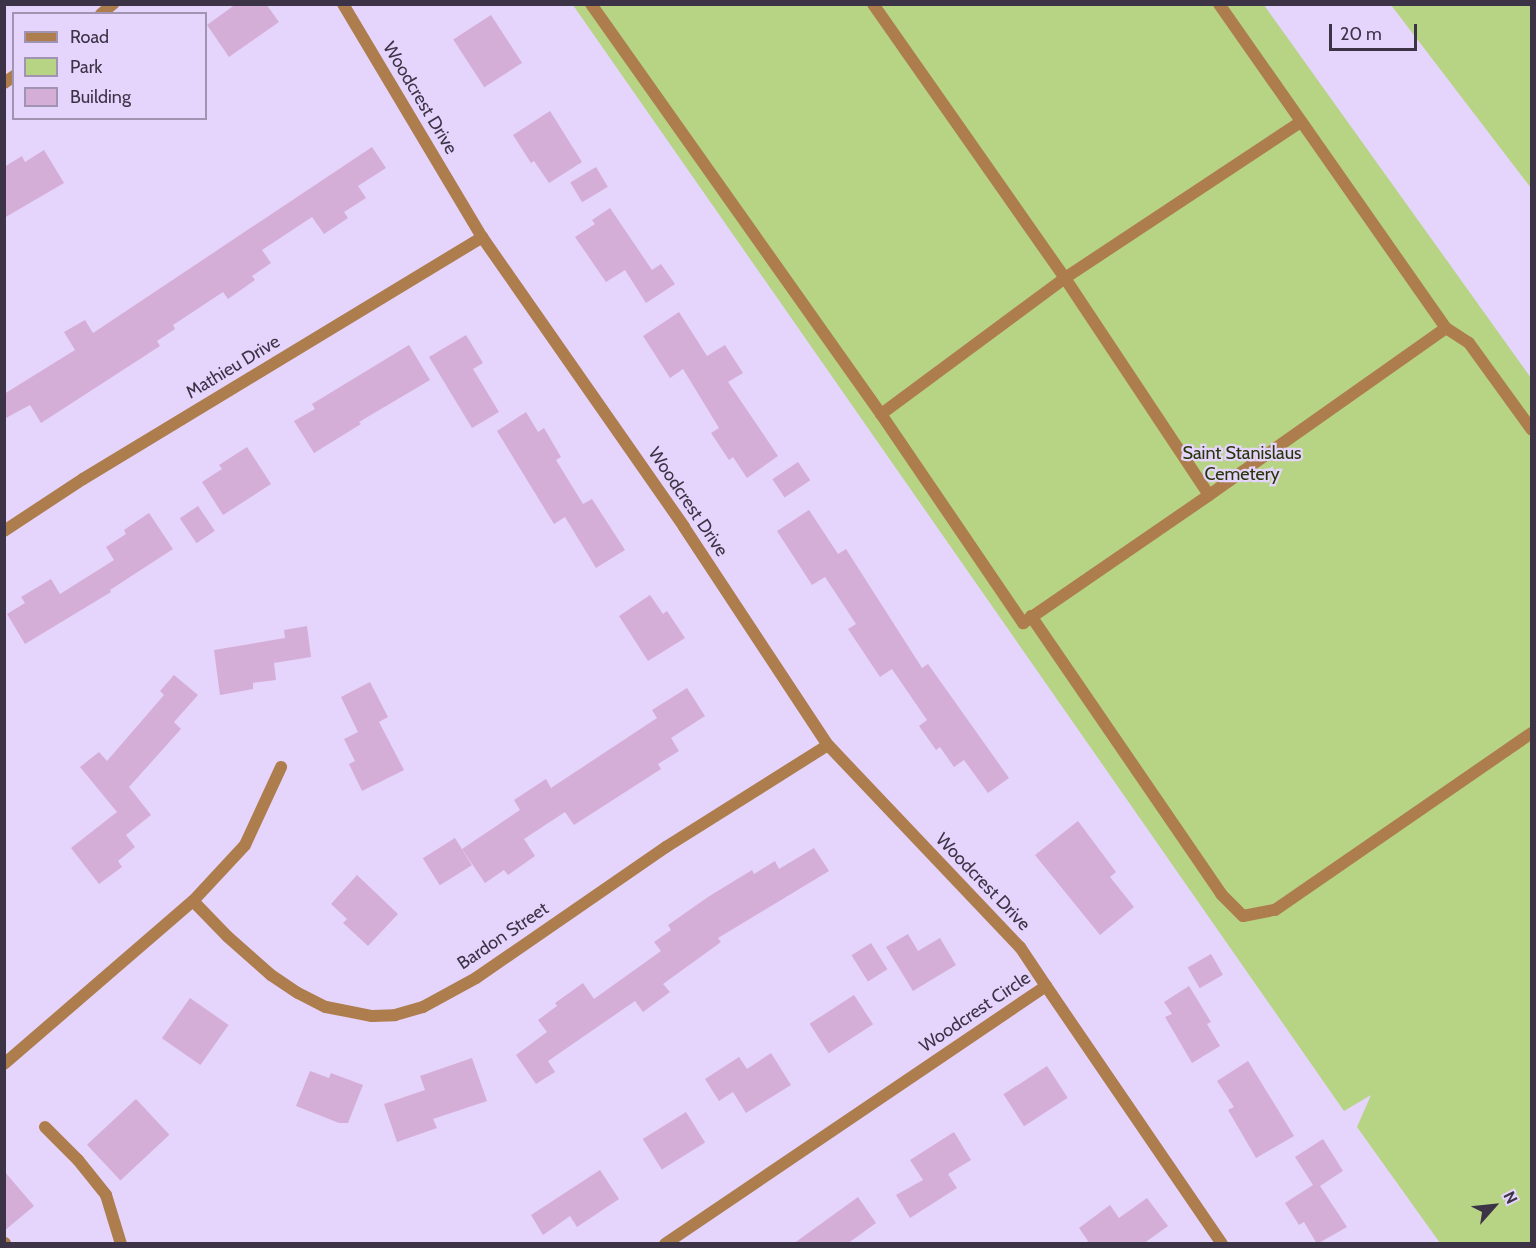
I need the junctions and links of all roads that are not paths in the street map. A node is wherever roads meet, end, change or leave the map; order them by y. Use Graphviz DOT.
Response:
graph roads {
  1 [pos="343,4"];
  2 [pos="591,4"];
  3 [pos="873,4"];
  4 [pos="1219,4"];
  5 [pos="1300,122"];
  6 [pos="482,237"];
  7 [pos="1065,278"];
  8 [pos="1446,328"];
  9 [pos="881,414"];
  10 [pos="1532,430"];
  11 [pos="1209,495"];
  12 [pos="4,531"];
  13 [pos="1030,616"];
  14 [pos="1532,734"];
  15 [pos="828,745"];
  16 [pos="281,767"];
  17 [pos="193,901"];
  18 [pos="1046,986"];
  19 [pos="4,1064"];
  20 [pos="45,1127"];
  21 [pos="121,1244"];
  22 [pos="665,1244"];
  23 [pos="1222,1244"];
  1 -- 6 [label="street, Woodcrest Drive"];
  2 -- 9 [label="street"];
  3 -- 7 [label="street"];
  4 -- 5 [label="street"];
  5 -- 7 [label="street"];
  5 -- 8 [label="street"];
  6 -- 12 [label="street, Mathieu Drive"];
  6 -- 15 [label="street, Woodcrest Drive"];
  7 -- 9 [label="street"];
  7 -- 11 [label="street"];
  8 -- 10 [label="street"];
  8 -- 11 [label="street"];
  9 -- 13 [label="street"];
  11 -- 13 [label="street"];
  13 -- 14 [label="street"];
  15 -- 17 [label="street, Bardon Street"];
  15 -- 18 [label="street, Woodcrest Drive"];
  16 -- 17 [label="street"];
  17 -- 19 [label="street"];
  18 -- 22 [label="street, Woodcrest Circle"];
  18 -- 23 [label="street, Woodcrest Circle"];
  20 -- 21 [label="street"];
}
